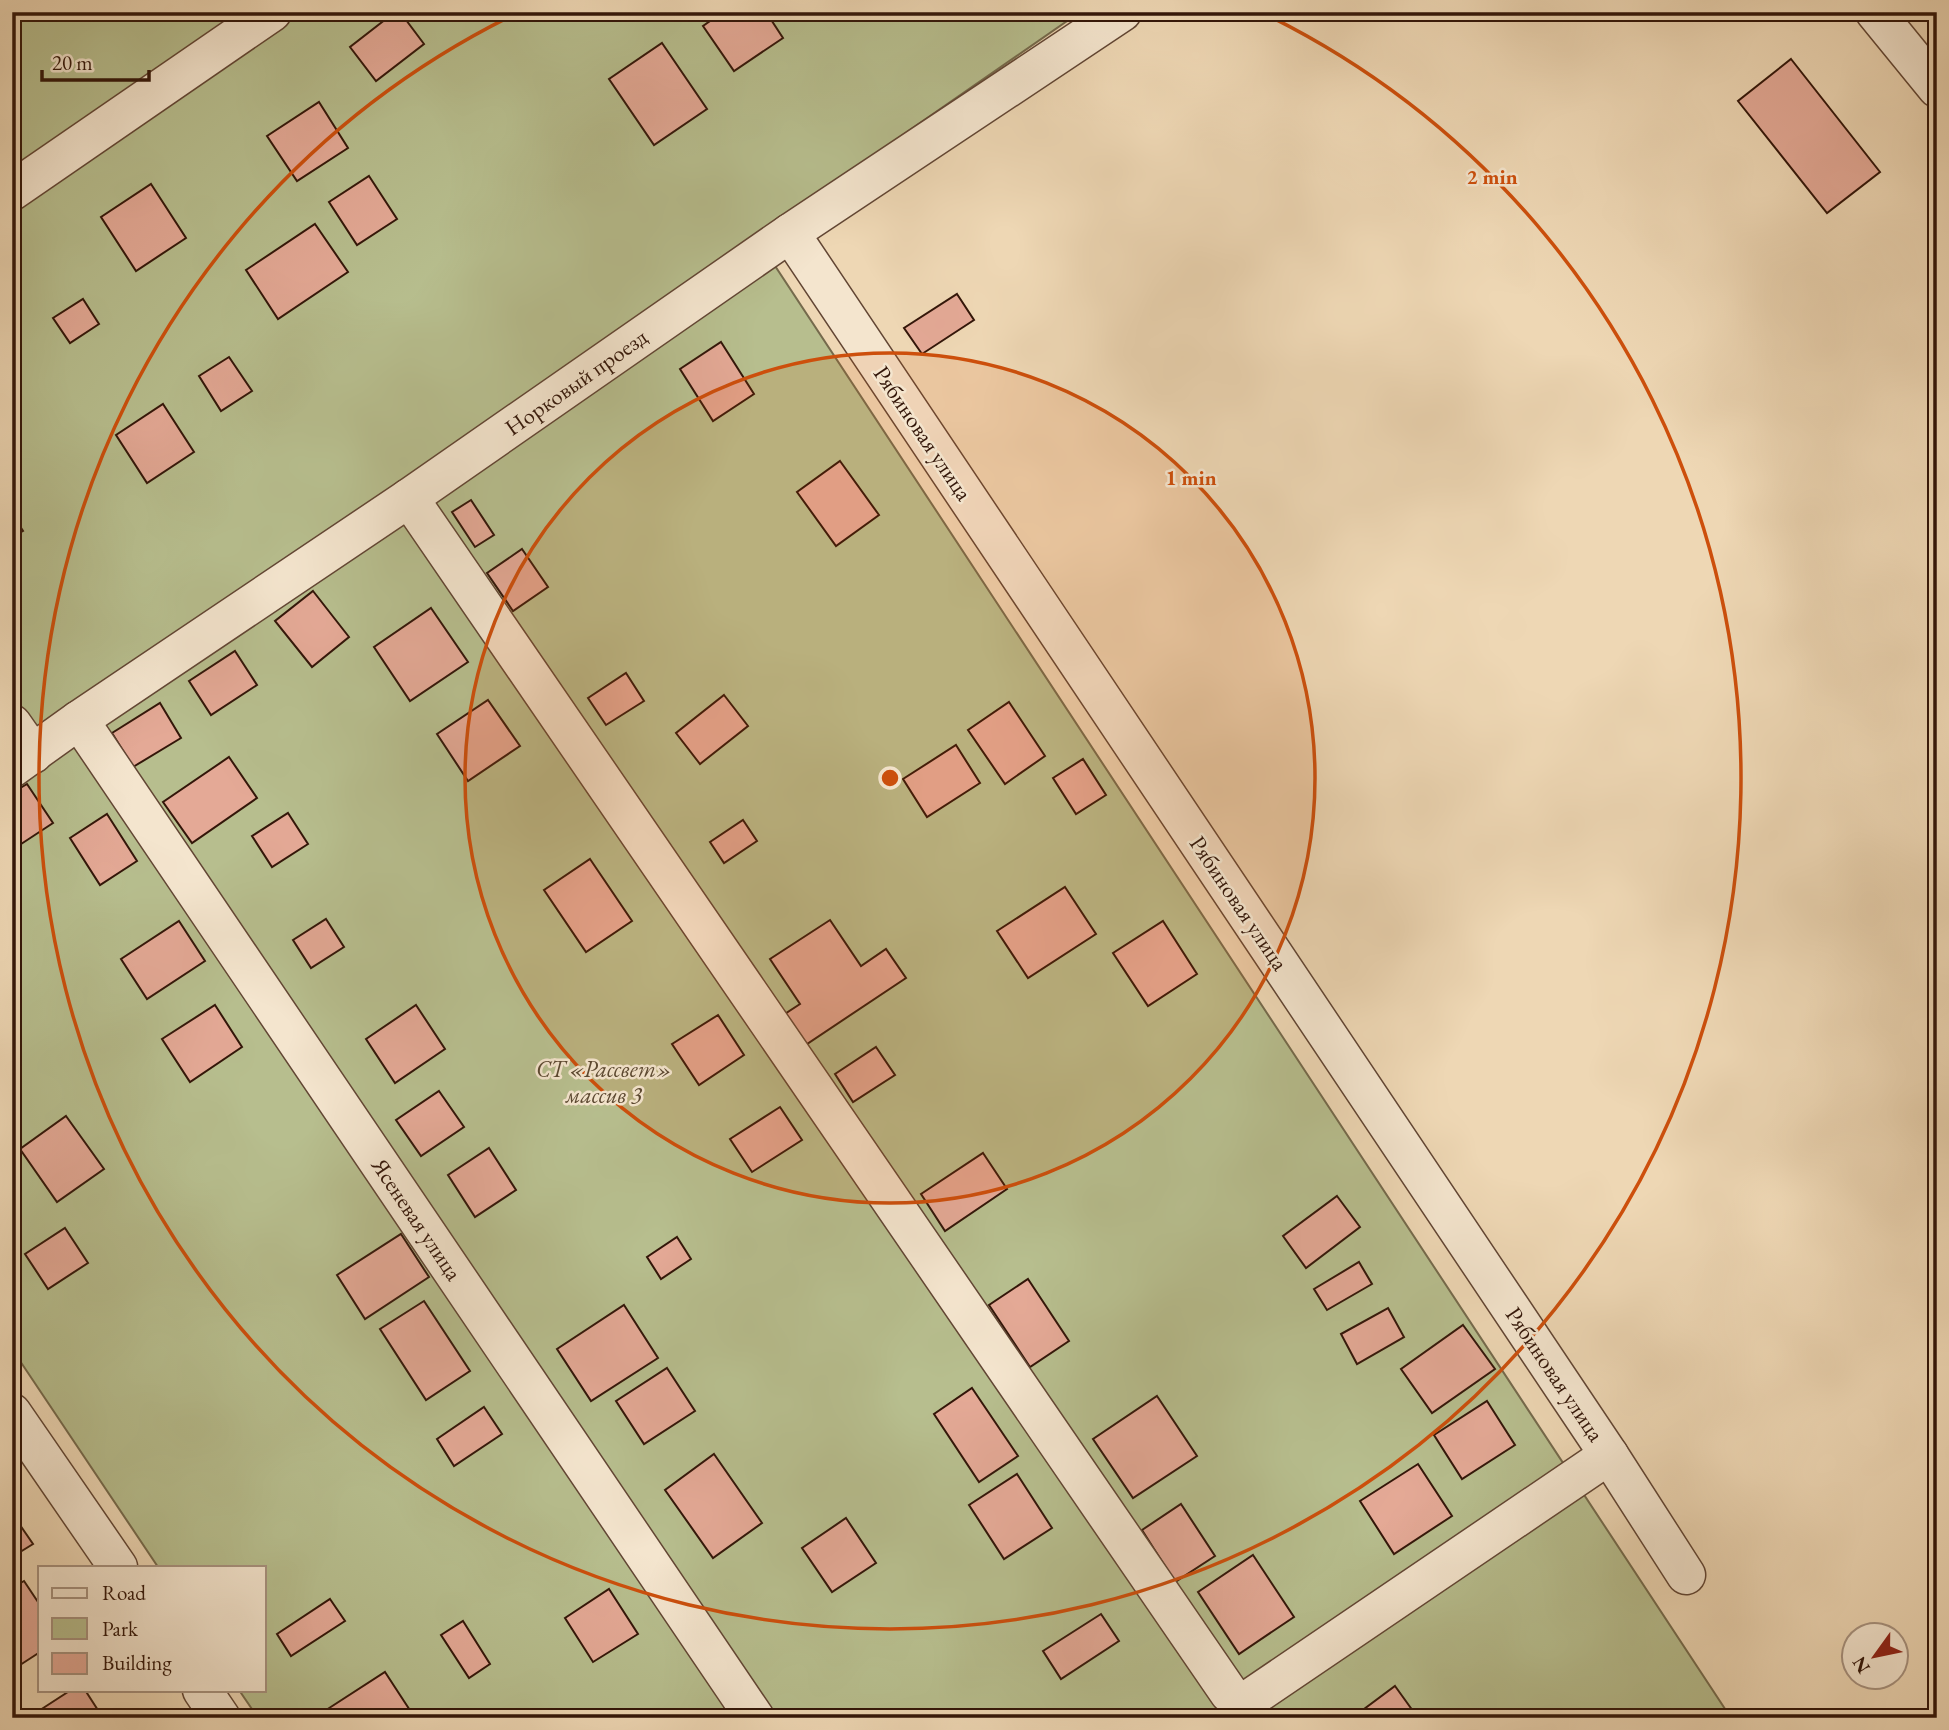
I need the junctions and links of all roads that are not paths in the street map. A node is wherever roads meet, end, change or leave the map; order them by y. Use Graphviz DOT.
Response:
graph roads {
  1 [pos="272,12"];
  2 [pos="1122,12"];
  3 [pos="1875,12"];
  4 [pos="1937,88"];
  5 [pos="12,191"];
  6 [pos="790,233"];
  7 [pos="409,498"];
  8 [pos="79,720"];
  9 [pos="19,749"];
  10 [pos="12,1413"];
  11 [pos="1609,1455"];
  12 [pos="117,1566"];
  13 [pos="1686,1575"];
  14 [pos="203,1692"];
  15 [pos="1254,1711"];
  16 [pos="221,1718"];
  17 [pos="755,1718"];
  1 -- 5 [label="street"];
  2 -- 6 [label="street, Норковый проезд"];
  3 -- 4 [label="street"];
  6 -- 7 [label="street, Норковый проезд"];
  6 -- 11 [label="street, Рябиновая улица"];
  7 -- 8 [label="street, Норковый проезд"];
  7 -- 15 [label="street"];
  8 -- 9 [label="street, Норковый проезд"];
  8 -- 17 [label="street, Ясеневая улица"];
  10 -- 12 [label="street"];
  11 -- 13 [label="street, Рябиновая улица"];
  11 -- 15 [label="street"];
  14 -- 16 [label="street"];
}
